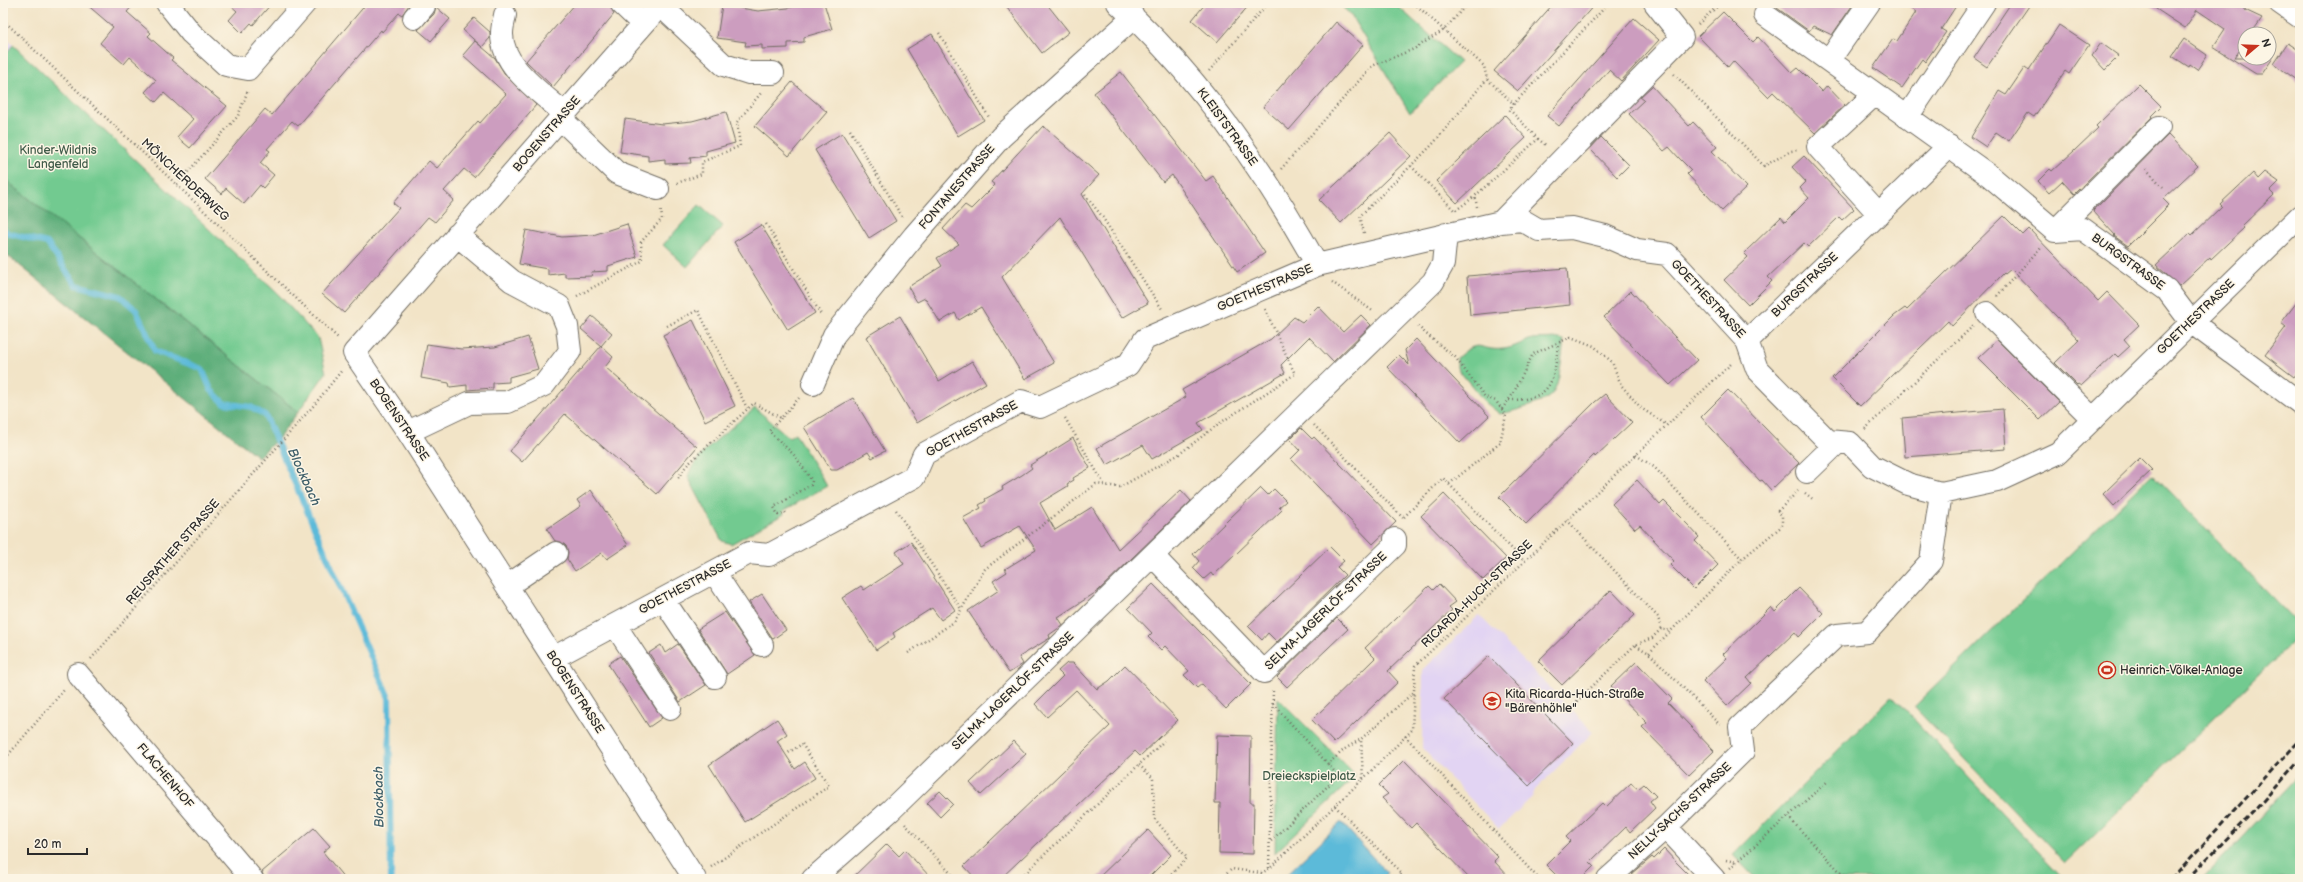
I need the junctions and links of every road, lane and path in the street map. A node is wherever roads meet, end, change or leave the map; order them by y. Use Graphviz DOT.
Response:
graph roads {
  1 [pos="167,3"];
  2 [pos="305,3"];
  3 [pos="621,3"];
  4 [pos="1268,3"];
  5 [pos="1414,3"];
  6 [pos="1468,3"];
  7 [pos="1609,3"];
  8 [pos="1655,3"];
  9 [pos="1721,3"];
  10 [pos="1869,3"];
  11 [pos="1984,3"];
  12 [pos="2280,3"];
  13 [pos="661,4"];
  14 [pos="1126,10"];
  15 [pos="505,15"];
  16 [pos="1766,15"];
  17 [pos="2300,17"];
  18 [pos="3,20"];
  19 [pos="643,24"];
  20 [pos="1444,30"];
  21 [pos="939,33"];
  22 [pos="1682,37"];
  23 [pos="1837,49"];
  24 [pos="1661,61"];
  25 [pos="248,70"];
  26 [pos="1487,79"];
  27 [pos="769,80"];
  28 [pos="1197,85"];
  29 [pos="1874,95"];
  30 [pos="1514,104"];
  31 [pos="563,116"];
  32 [pos="1907,117"];
  33 [pos="2159,127"];
  34 [pos="850,130"];
  35 [pos="1001,137"];
  36 [pos="1538,139"];
  37 [pos="1949,146"];
  38 [pos="1818,147"];
  39 [pos="1562,157"];
  40 [pos="1410,166"];
  41 [pos="177,184"];
  42 [pos="1268,184"];
  43 [pos="658,189"];
  44 [pos="1085,195"];
  45 [pos="1475,196"];
  46 [pos="1879,214"];
  47 [pos="2300,216"];
  48 [pos="766,224"];
  49 [pos="1491,224"];
  50 [pos="2055,231"];
  51 [pos="1446,234"];
  52 [pos="457,236"];
  53 [pos="914,236"];
  54 [pos="1370,252"];
  55 [pos="1312,267"];
  56 [pos="1257,293"];
  57 [pos="560,306"];
  58 [pos="1987,313"];
  59 [pos="1398,317"];
  60 [pos="2191,322"];
  61 [pos="667,326"];
  62 [pos="1173,326"];
  63 [pos="834,335"];
  64 [pos="1747,341"];
  65 [pos="1558,344"];
  66 [pos="354,353"];
  67 [pos="813,384"];
  68 [pos="1055,400"];
  69 [pos="1509,400"];
  70 [pos="2299,400"];
  71 [pos="747,408"];
  72 [pos="1502,408"];
  73 [pos="1301,411"];
  74 [pos="780,418"];
  75 [pos="2093,419"];
  76 [pos="1667,425"];
  77 [pos="408,432"];
  78 [pos="1844,442"];
  79 [pos="1636,455"];
  80 [pos="1806,472"];
  81 [pos="678,478"];
  82 [pos="1449,484"];
  83 [pos="1104,485"];
  84 [pos="885,493"];
  85 [pos="1941,493"];
  86 [pos="1814,500"];
  87 [pos="787,515"];
  88 [pos="1404,517"];
  89 [pos="1568,520"];
  90 [pos="1395,539"];
  91 [pos="556,553"];
  92 [pos="1153,556"];
  93 [pos="1742,559"];
  94 [pos="1523,560"];
  95 [pos="714,572"];
  96 [pos="507,586"];
  97 [pos="663,599"];
  98 [pos="961,609"];
  99 [pos="615,625"];
  100 [pos="1662,629"];
  101 [pos="1671,631"];
  102 [pos="762,645"];
  103 [pos="1635,645"];
  104 [pos="908,653"];
  105 [pos="1649,653"];
  106 [pos="553,658"];
  107 [pos="1264,672"];
  108 [pos="78,674"];
  109 [pos="715,677"];
  110 [pos="1414,692"];
  111 [pos="1273,703"];
  112 [pos="1571,706"];
  113 [pos="670,709"];
  114 [pos="1405,736"];
  115 [pos="1361,739"];
  116 [pos="1742,740"];
  117 [pos="1164,741"];
  118 [pos="788,753"];
  119 [pos="3,761"];
  120 [pos="1328,764"];
  121 [pos="1139,765"];
  122 [pos="1363,779"];
  123 [pos="1828,781"];
  124 [pos="1335,806"];
  125 [pos="891,810"];
  126 [pos="1788,817"];
  127 [pos="1666,827"];
  128 [pos="1270,842"];
  129 [pos="1269,869"];
  130 [pos="1261,872"];
  131 [pos="1720,875"];
  132 [pos="252,879"];
  133 [pos="695,879"];
  134 [pos="813,879"];
  135 [pos="956,879"];
  136 [pos="1019,879"];
  137 [pos="1166,879"];
  138 [pos="1221,879"];
  139 [pos="1266,879"];
  140 [pos="1397,879"];
  141 [pos="1539,879"];
  142 [pos="1608,879"];
  143 [pos="1847,879"];
  1 -- 25 [label="street"];
  2 -- 25 [label="street"];
  3 -- 19 [label="street"];
  4 -- 28 [label="path"];
  5 -- 20 [label="path"];
  6 -- 20 [label="path"];
  7 -- 30 [label="path"];
  8 -- 22 [label="street"];
  9 -- 22 [label="path"];
  10 -- 23 [label="street"];
  11 -- 32 [label="street"];
  12 -- 17 [label="street"];
  13 -- 19 [label="street, BOGENSTRASSE"];
  13 -- 27 [label="street"];
  14 -- 28 [label="street, KLEISTSTRASSE"];
  14 -- 35 [label="street, FONTANESTRASSE"];
  15 -- 31 [label="street"];
  16 -- 29 [label="street"];
  18 -- 41 [label="path, MÖNCHERDERWEG"];
  19 -- 31 [label="street, BOGENSTRASSE"];
  20 -- 26 [label="path"];
  20 -- 42 [label="path"];
  21 -- 35 [label="path"];
  22 -- 24 [label="street"];
  24 -- 38 [label="path"];
  24 -- 39 [label="street"];
  25 -- 41 [label="path"];
  26 -- 30 [label="path"];
  26 -- 40 [label="path"];
  27 -- 43 [label="path"];
  28 -- 42 [label="street, KLEISTSTRASSE"];
  29 -- 32 [label="street"];
  29 -- 38 [label="street"];
  30 -- 36 [label="path"];
  31 -- 43 [label="street"];
  31 -- 52 [label="street, BOGENSTRASSE"];
  32 -- 37 [label="street"];
  33 -- 50 [label="street"];
  34 -- 53 [label="path"];
  35 -- 53 [label="street, FONTANESTRASSE"];
  36 -- 39 [label="path"];
  36 -- 45 [label="path"];
  37 -- 46 [label="street, BURGSTRASSE"];
  37 -- 50 [label="street"];
  38 -- 46 [label="street"];
  39 -- 49 [label="street"];
  40 -- 45 [label="path"];
  40 -- 54 [label="path"];
  41 -- 66 [label="path, MÖNCHERDERWEG"];
  42 -- 55 [label="street, KLEISTSTRASSE"];
  43 -- 57 [label="path"];
  44 -- 62 [label="path"];
  45 -- 49 [label="path"];
  46 -- 64 [label="street, BURGSTRASSE"];
  47 -- 60 [label="street, GOETHESTRASSE"];
  48 -- 63 [label="path"];
  49 -- 51 [label="street, GOETHESTRASSE"];
  49 -- 64 [label="street, GOETHESTRASSE"];
  50 -- 58 [label="path"];
  50 -- 60 [label="street, BURGSTRASSE"];
  51 -- 54 [label="street, GOETHESTRASSE"];
  51 -- 59 [label="street, SELMA-LAGERLÖF-STRASSE"];
  52 -- 57 [label="street"];
  52 -- 66 [label="street, BOGENSTRASSE"];
  53 -- 63 [label="street, FONTANESTRASSE"];
  54 -- 55 [label="street, GOETHESTRASSE"];
  55 -- 56 [label="street, GOETHESTRASSE"];
  55 -- 59 [label="path"];
  56 -- 62 [label="street, GOETHESTRASSE"];
  56 -- 83 [label="path"];
  57 -- 77 [label="street"];
  58 -- 75 [label="street"];
  58 -- 78 [label="path"];
  59 -- 72 [label="path"];
  59 -- 73 [label="street, SELMA-LAGERLÖF-STRASSE"];
  60 -- 70 [label="street, BURGSTRASSE"];
  60 -- 75 [label="street, GOETHESTRASSE"];
  61 -- 71 [label="path"];
  62 -- 68 [label="street, GOETHESTRASSE"];
  63 -- 67 [label="street, FONTANESTRASSE"];
  64 -- 76 [label="path, RICARDA-HUCH-STRASSE"];
  64 -- 78 [label="street, GOETHESTRASSE"];
  65 -- 69 [label="path"];
  65 -- 69 [label="path"];
  65 -- 76 [label="path"];
  66 -- 77 [label="street, BOGENSTRASSE"];
  66 -- 108 [label="path, REUSRATHER STRASSE"];
  67 -- 74 [label="path"];
  68 -- 83 [label="path"];
  68 -- 84 [label="street, GOETHESTRASSE"];
  69 -- 72 [label="path"];
  71 -- 74 [label="path"];
  71 -- 81 [label="path"];
  72 -- 82 [label="path"];
  73 -- 88 [label="path"];
  73 -- 92 [label="street, SELMA-LAGERLÖF-STRASSE"];
  74 -- 87 [label="path"];
  75 -- 85 [label="street, GOETHESTRASSE"];
  76 -- 79 [label="path, RICARDA-HUCH-STRASSE"];
  77 -- 96 [label="street, BOGENSTRASSE"];
  78 -- 80 [label="street"];
  78 -- 85 [label="street, GOETHESTRASSE"];
  79 -- 89 [label="path, RICARDA-HUCH-STRASSE"];
  79 -- 93 [label="path"];
  82 -- 88 [label="path"];
  82 -- 94 [label="path"];
  83 -- 98 [label="path"];
  84 -- 95 [label="street, GOETHESTRASSE"];
  84 -- 98 [label="path"];
  85 -- 116 [label="street, NELLY-SACHS-STRASSE"];
  86 -- 93 [label="path"];
  88 -- 90 [label="path"];
  89 -- 94 [label="path, RICARDA-HUCH-STRASSE"];
  89 -- 100 [label="path"];
  90 -- 107 [label="street, SELMA-LAGERLÖF-STRASSE"];
  91 -- 96 [label="street"];
  92 -- 107 [label="street, SELMA-LAGERLÖF-STRASSE"];
  92 -- 125 [label="street, SELMA-LAGERLÖF-STRASSE"];
  93 -- 101 [label="path"];
  94 -- 110 [label="path, RICARDA-HUCH-STRASSE"];
  95 -- 97 [label="street, GOETHESTRASSE"];
  95 -- 102 [label="street"];
  96 -- 106 [label="street, BOGENSTRASSE"];
  97 -- 99 [label="street, GOETHESTRASSE"];
  97 -- 109 [label="street"];
  98 -- 104 [label="path"];
  99 -- 106 [label="street, GOETHESTRASSE"];
  99 -- 113 [label="street"];
  100 -- 101 [label="path"];
  100 -- 103 [label="path"];
  101 -- 105 [label="path"];
  103 -- 105 [label="path"];
  103 -- 112 [label="path"];
  105 -- 116 [label="path"];
  106 -- 133 [label="street, BOGENSTRASSE"];
  107 -- 111 [label="path"];
  108 -- 119 [label="path, REUSRATHER STRASSE"];
  108 -- 132 [label="street, FLACHENHOF"];
  110 -- 114 [label="path, RICARDA-HUCH-STRASSE"];
  110 -- 115 [label="path"];
  111 -- 120 [label="path"];
  111 -- 128 [label="path"];
  114 -- 122 [label="path"];
  114 -- 141 [label="path"];
  115 -- 120 [label="path"];
  115 -- 122 [label="path"];
  116 -- 127 [label="street, NELLY-SACHS-STRASSE"];
  117 -- 121 [label="path"];
  118 -- 133 [label="path"];
  120 -- 128 [label="path"];
  121 -- 136 [label="path"];
  121 -- 137 [label="path"];
  122 -- 124 [label="path"];
  123 -- 126 [label="path"];
  124 -- 129 [label="path"];
  124 -- 140 [label="path"];
  125 -- 134 [label="street, SELMA-LAGERLÖF-STRASSE"];
  125 -- 135 [label="path"];
  126 -- 131 [label="path"];
  126 -- 143 [label="path"];
  127 -- 131 [label="street"];
  127 -- 142 [label="street, NELLY-SACHS-STRASSE"];
  128 -- 129 [label="path"];
  129 -- 130 [label="path"];
  130 -- 138 [label="path"];
  130 -- 139 [label="path"];
}
